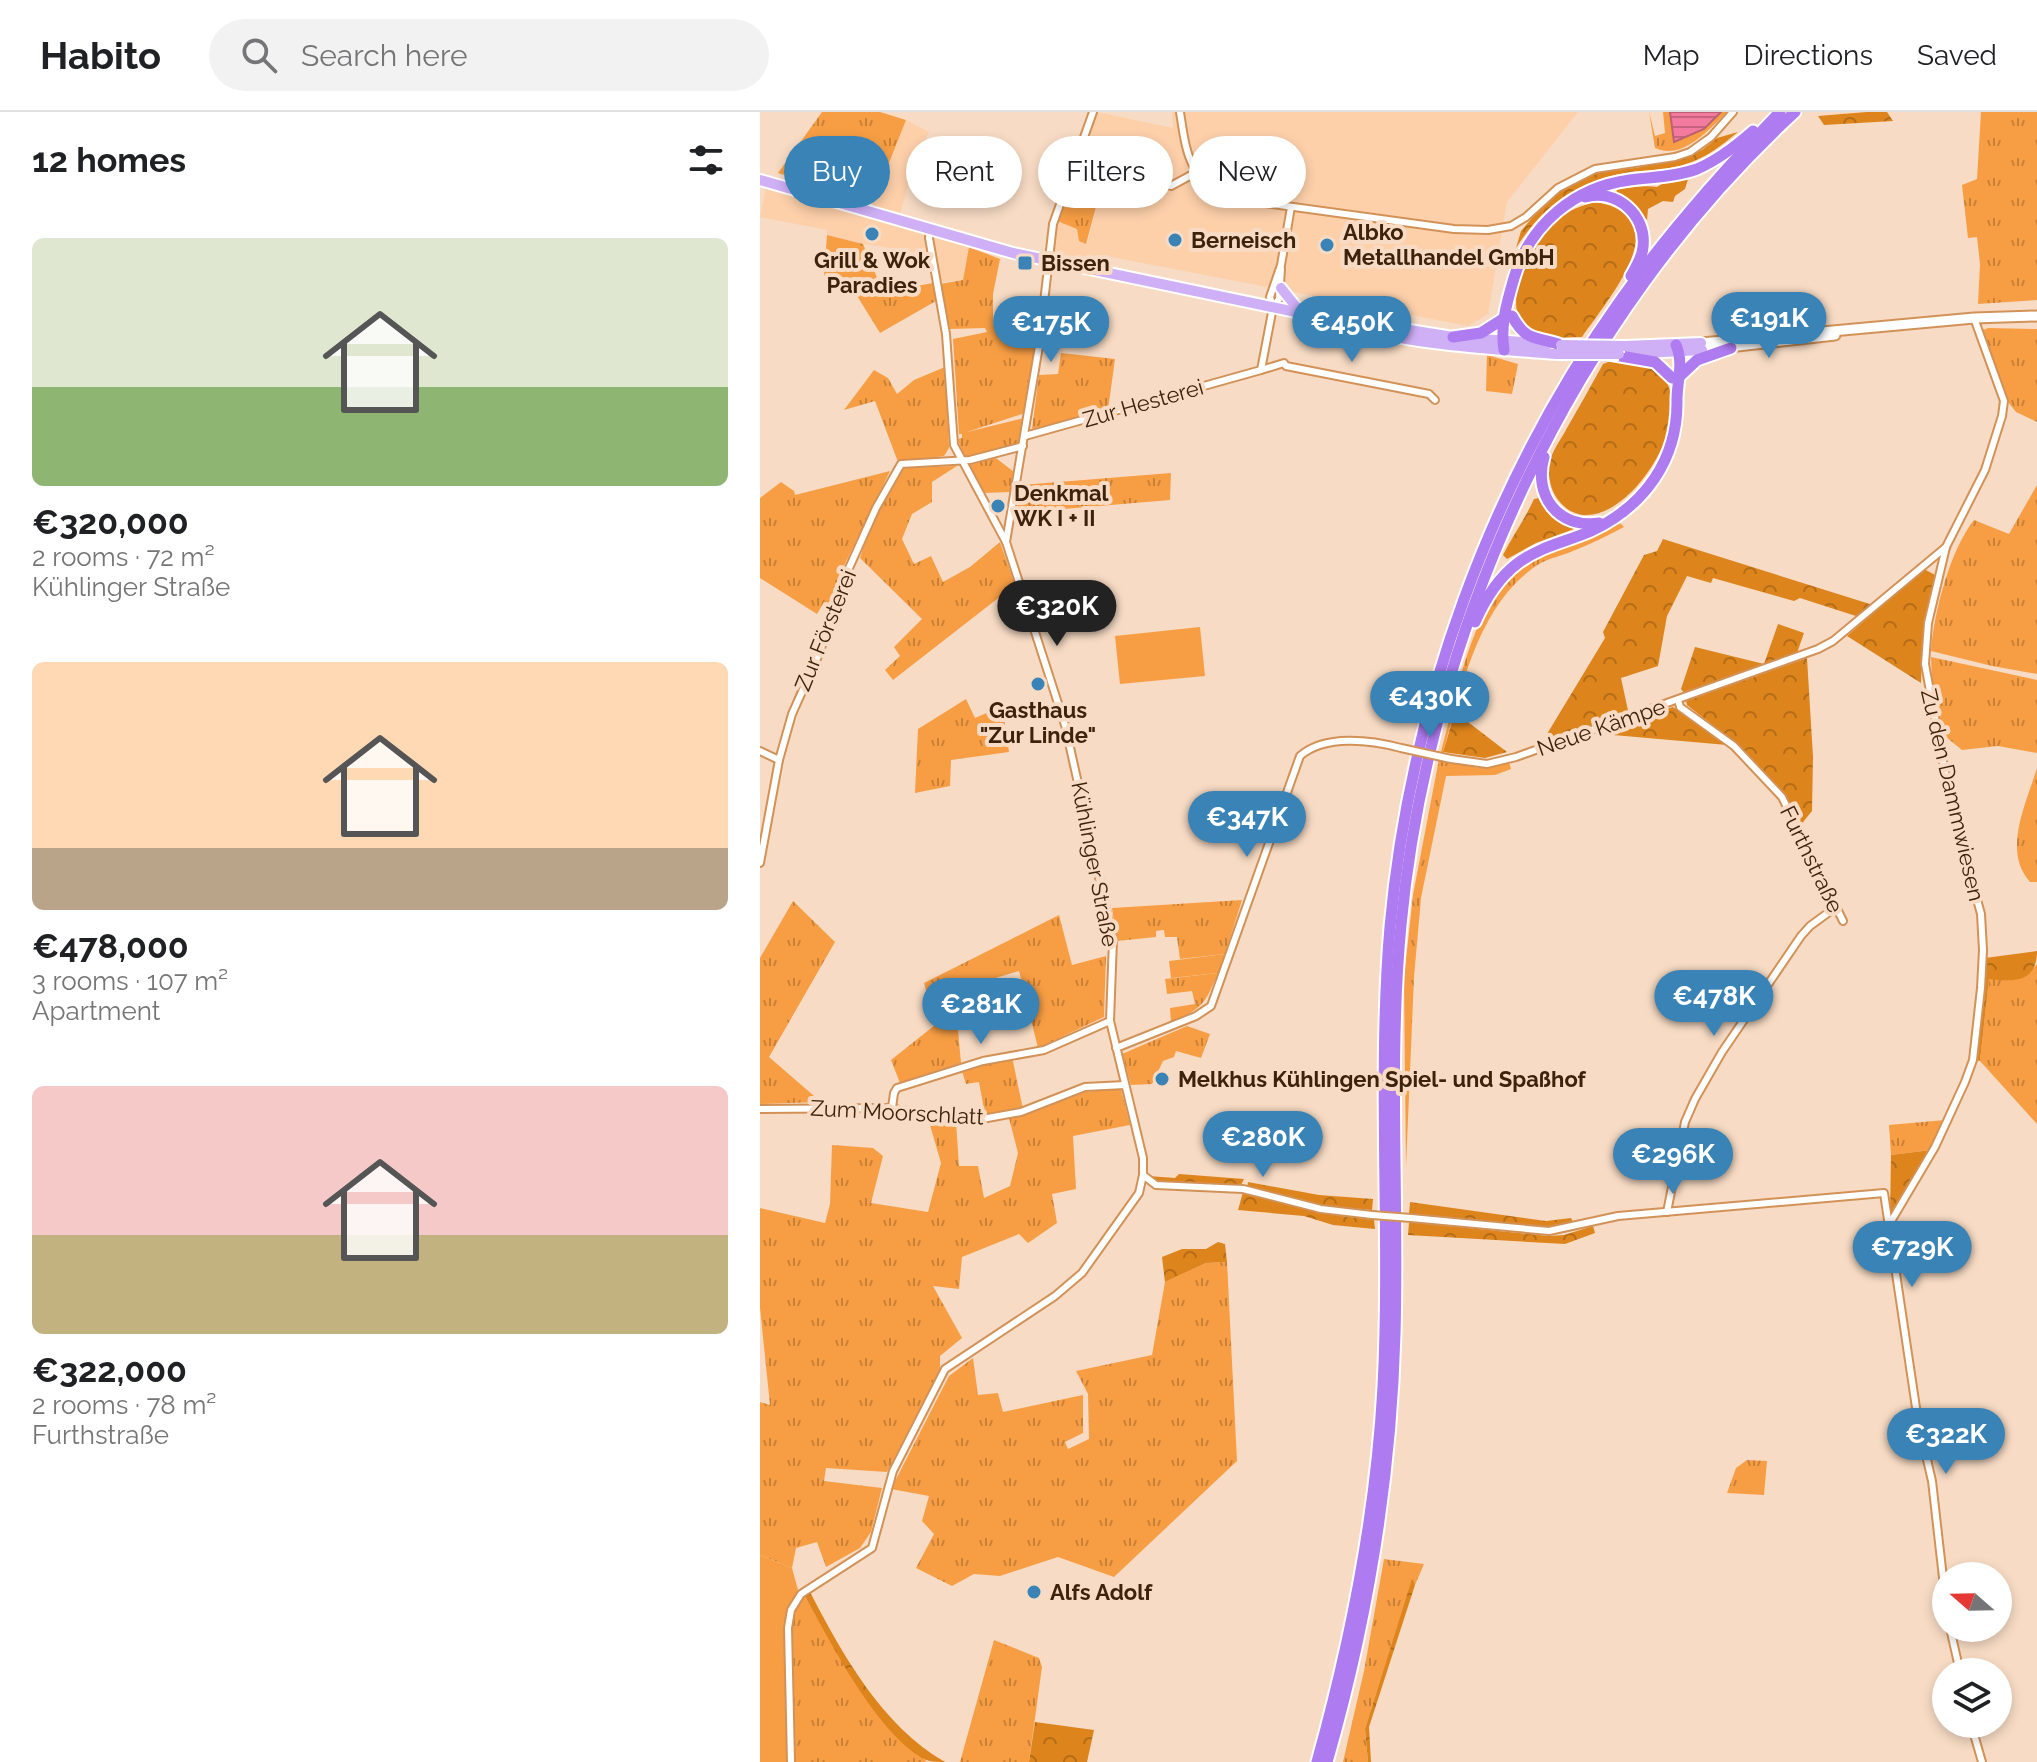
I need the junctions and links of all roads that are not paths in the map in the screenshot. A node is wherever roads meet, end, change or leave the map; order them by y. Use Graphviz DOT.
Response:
graph roads {
  1 [pos="1093,112"];
  2 [pos="1180,112"];
  3 [pos="1733,112"];
  4 [pos="1774,112"];
  5 [pos="1780,112"];
  6 [pos="1795,112"];
  7 [pos="1189,159"];
  8 [pos="760,180"];
  9 [pos="1563,206"];
  10 [pos="1291,208"];
  11 [pos="1298,208"];
  12 [pos="930,230"];
  13 [pos="1050,262"];
  14 [pos="1281,265"];
  15 [pos="1281,288"];
  16 [pos="1618,303"];
  17 [pos="1273,307"];
  18 [pos="1301,313"];
  19 [pos="2037,316"];
  20 [pos="1508,317"];
  21 [pos="1974,318"];
  22 [pos="1339,321"];
  23 [pos="1865,328"];
  24 [pos="1453,337"];
  25 [pos="1506,346"];
  26 [pos="1701,346"];
  27 [pos="1675,348"];
  28 [pos="1731,348"];
  29 [pos="1559,350"];
  30 [pos="1618,353"];
  31 [pos="1261,370"];
  32 [pos="1676,377"];
  33 [pos="1435,400"];
  34 [pos="1562,413"];
  35 [pos="1025,436"];
  36 [pos="954,445"];
  37 [pos="1023,446"];
  38 [pos="961,461"];
  39 [pos="944,462"];
  40 [pos="1608,522"];
  41 [pos="1006,542"];
  42 [pos="1946,547"];
  43 [pos="1925,565"];
  44 [pos="1940,575"];
  45 [pos="1462,638"];
  46 [pos="1678,700"];
  47 [pos="760,751"];
  48 [pos="779,760"];
  49 [pos="760,863"];
  50 [pos="1836,907"];
  51 [pos="1843,921"];
  52 [pos="1110,1021"];
  53 [pos="1116,1048"];
  54 [pos="1125,1085"];
  55 [pos="892,1108"];
  56 [pos="760,1109"];
  57 [pos="1143,1175"];
  58 [pos="1156,1185"];
  59 [pos="1140,1189"];
  60 [pos="1667,1212"];
  61 [pos="1890,1223"];
  62 [pos="1941,1562"];
  63 [pos="1975,1738"];
  64 [pos="791,1762"];
  65 [pos="1317,1762"];
  66 [pos="1327,1762"];
  67 [pos="1982,1762"];
  1 -- 13 [label="street, Kühlinger Straße"];
  2 -- 7 [label="street"];
  3 -- 11 [label="street"];
  4 -- 9 [label="highway"];
  5 -- 16 [label="highway"];
  6 -- 34 [label="highway"];
  8 -- 12 [label="main road"];
  9 -- 16 [label="highway"];
  9 -- 20 [label="highway"];
  10 -- 14 [label="street"];
  12 -- 13 [label="main road"];
  12 -- 36 [label="street"];
  13 -- 17 [label="main road"];
  13 -- 35 [label="street, Kühlinger Straße"];
  14 -- 15 [label="street"];
  14 -- 17 [label="street"];
  15 -- 17 [label="street"];
  15 -- 18 [label="main road"];
  16 -- 65 [label="highway"];
  17 -- 18 [label="main road"];
  17 -- 31 [label="street"];
  18 -- 22 [label="main road"];
  19 -- 21 [label="main road"];
  20 -- 24 [label="highway"];
  20 -- 25 [label="highway"];
  20 -- 29 [label="highway"];
  21 -- 23 [label="main road"];
  21 -- 42 [label="street, Zu den Dammwiesen"];
  22 -- 24 [label="main road"];
  22 -- 25 [label="main road"];
  23 -- 26 [label="main road"];
  23 -- 28 [label="main road"];
  24 -- 25 [label="main road"];
  25 -- 29 [label="main road"];
  26 -- 27 [label="main road"];
  26 -- 28 [label="main road"];
  27 -- 30 [label="main road"];
  27 -- 32 [label="highway"];
  28 -- 32 [label="highway"];
  29 -- 30 [label="main road, bridge"];
  29 -- 30 [label="main road, bridge"];
  30 -- 32 [label="highway"];
  31 -- 33 [label="street, Zur Hesterei"];
  31 -- 35 [label="street, Zur Hesterei"];
  32 -- 40 [label="highway"];
  34 -- 40 [label="highway"];
  34 -- 45 [label="highway"];
  35 -- 37 [label="street, Kühlinger Straße"];
  36 -- 38 [label="street"];
  36 -- 39 [label="street"];
  37 -- 38 [label="street"];
  37 -- 41 [label="street, Kühlinger Straße"];
  38 -- 39 [label="street, Zur Försterei"];
  38 -- 41 [label="street"];
  39 -- 48 [label="street, Zur Försterei"];
  40 -- 45 [label="highway"];
  41 -- 52 [label="street, Kühlinger Straße"];
  42 -- 43 [label="street, Neue Kämpe"];
  42 -- 44 [label="street, Zu den Dammwiesen"];
  43 -- 44 [label="street"];
  43 -- 46 [label="street, Neue Kämpe"];
  44 -- 61 [label="street, Zu den Dammwiesen"];
  45 -- 66 [label="highway"];
  46 -- 50 [label="street, Furthstraße"];
  46 -- 53 [label="street, Neue Kämpe, bridge"];
  47 -- 48 [label="street"];
  48 -- 49 [label="street, Zur Försterei"];
  50 -- 51 [label="street, Furthstraße"];
  50 -- 60 [label="street"];
  52 -- 53 [label="street, Kühlinger Straße"];
  52 -- 55 [label="street"];
  53 -- 54 [label="street, Kühlinger Straße"];
  54 -- 55 [label="street, Zum Moorschlatt"];
  54 -- 57 [label="street, Kühlinger Straße"];
  55 -- 56 [label="street, Zum Moorschlatt"];
  57 -- 58 [label="street"];
  57 -- 59 [label="street, Kühlinger Straße"];
  58 -- 59 [label="street"];
  58 -- 60 [label="street, bridge"];
  59 -- 64 [label="street, Kühlinger Straße"];
  60 -- 61 [label="street"];
  61 -- 62 [label="street"];
  63 -- 67 [label="street"];
}
